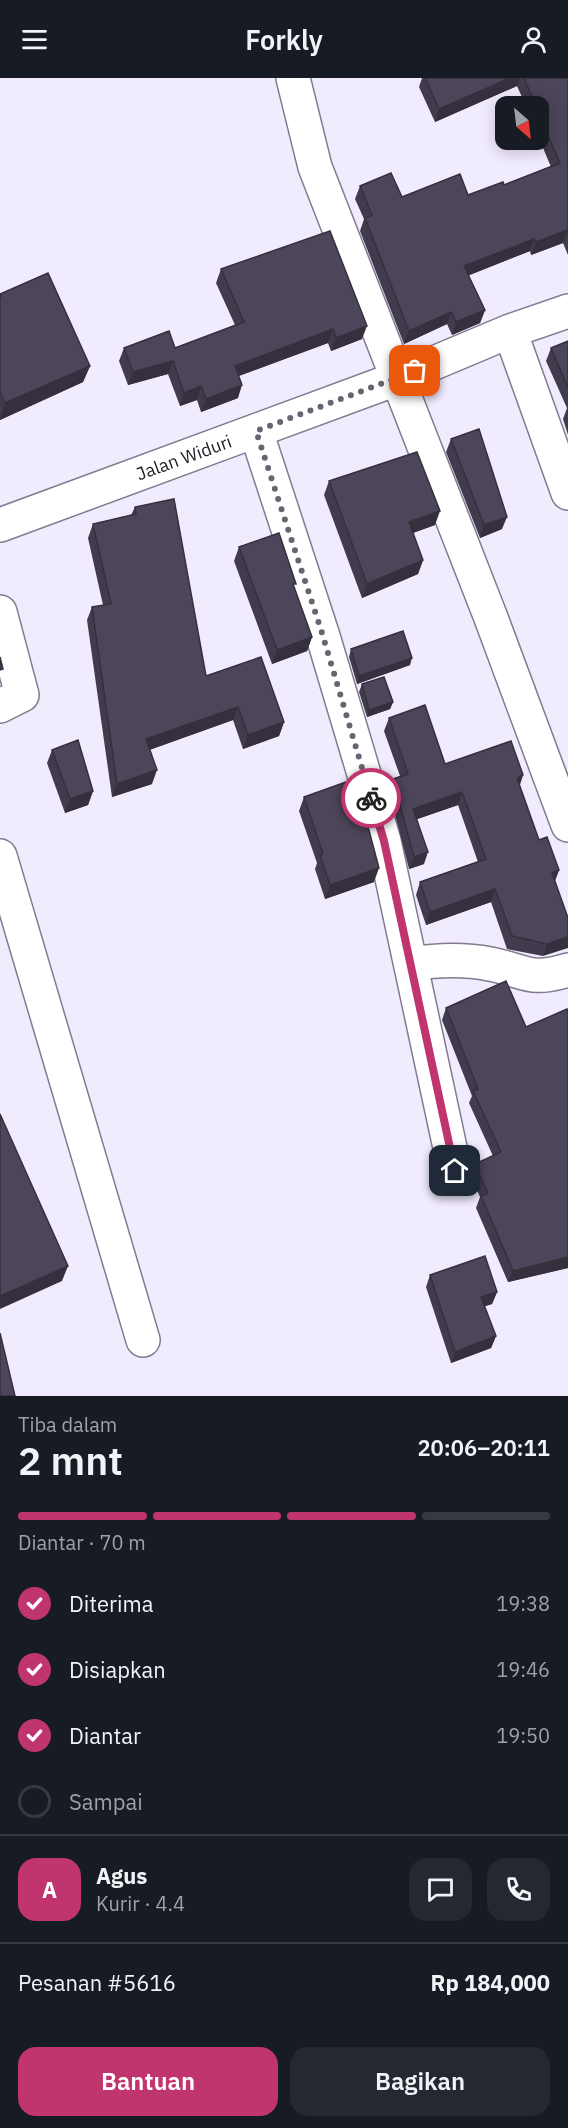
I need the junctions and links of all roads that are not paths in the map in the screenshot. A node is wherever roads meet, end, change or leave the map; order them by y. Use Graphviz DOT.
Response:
graph roads {
  1 [pos="293,78"];
  2 [pos="568,311"];
  3 [pos="510,331"];
  4 [pos="396,379"];
  5 [pos="256,431"];
  6 [pos="568,492"];
  7 [pos="0,525"];
  8 [pos="0,612"];
  9 [pos="0,706"];
  10 [pos="568,825"];
  11 [pos="0,856"];
  12 [pos="411,964"];
  13 [pos="568,969"];
  14 [pos="455,1171"];
  15 [pos="143,1340"];
  1 -- 4 [label="street"];
  2 -- 3 [label="street, Jalan Widuri"];
  3 -- 4 [label="street, Jalan Widuri"];
  3 -- 6 [label="street"];
  4 -- 5 [label="street, Jalan Widuri"];
  4 -- 10 [label="street"];
  5 -- 7 [label="street, Jalan Widuri"];
  5 -- 12 [label="street"];
  8 -- 9 [label="street"];
  11 -- 15 [label="street"];
  12 -- 13 [label="street"];
  12 -- 14 [label="street"];
}
